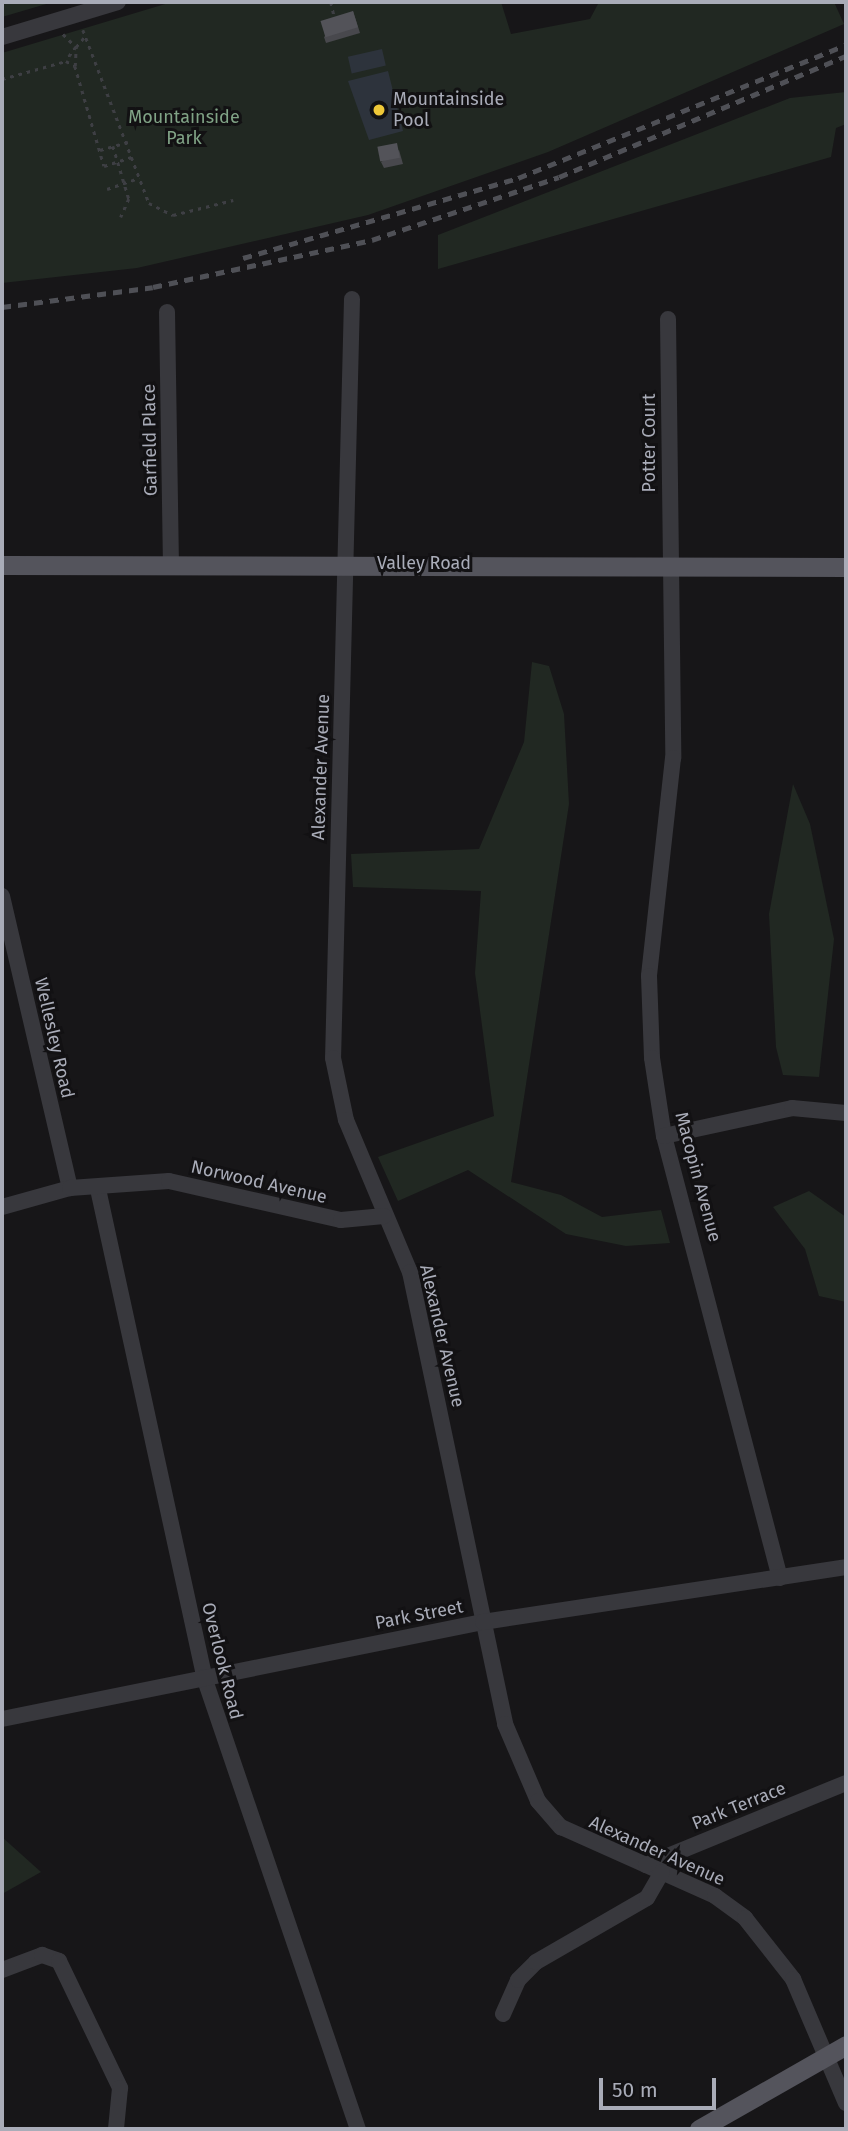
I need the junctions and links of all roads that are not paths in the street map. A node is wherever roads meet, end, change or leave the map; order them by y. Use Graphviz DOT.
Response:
graph roads {
  1 [pos="118,2"];
  2 [pos="2,37"];
  3 [pos="352,299"];
  4 [pos="167,312"];
  5 [pos="668,319"];
  6 [pos="348,564"];
  7 [pos="2,565"];
  8 [pos="171,567"];
  9 [pos="668,567"];
  10 [pos="846,567"];
  11 [pos="2,895"];
  12 [pos="846,1113"];
  13 [pos="664,1136"];
  14 [pos="70,1188"];
  15 [pos="98,1189"];
  16 [pos="2,1208"];
  17 [pos="384,1216"];
  18 [pos="846,1567"];
  19 [pos="780,1578"];
  20 [pos="483,1622"];
  21 [pos="204,1677"];
  22 [pos="2,1719"];
  23 [pos="846,1783"];
  24 [pos="646,1865"];
  25 [pos="662,1872"];
  26 [pos="2,1970"];
  27 [pos="503,2014"];
  28 [pos="838,2050"];
  29 [pos="846,2103"];
  30 [pos="116,2129"];
  31 [pos="358,2129"];
  32 [pos="699,2129"];
  1 -- 2 [label="street"];
  3 -- 6 [label="street, Alexander Avenue"];
  4 -- 8 [label="street, Garfield Place"];
  5 -- 9 [label="street, Potter Court"];
  6 -- 8 [label="main road, Valley Road"];
  6 -- 9 [label="main road, Valley Road"];
  6 -- 17 [label="street, Alexander Avenue"];
  7 -- 8 [label="main road, Valley Road"];
  9 -- 10 [label="main road, Valley Road"];
  9 -- 13 [label="street, Macopin Avenue"];
  11 -- 14 [label="street, Wellesley Road"];
  12 -- 13 [label="street"];
  13 -- 19 [label="street, Macopin Avenue"];
  14 -- 15 [label="street, Norwood Avenue"];
  14 -- 16 [label="street, Norwood Avenue"];
  15 -- 17 [label="street, Norwood Avenue"];
  15 -- 21 [label="street, Overlook Road"];
  17 -- 20 [label="street, Alexander Avenue"];
  18 -- 19 [label="street, Park Street"];
  19 -- 20 [label="street, Park Street"];
  20 -- 21 [label="street, Park Street"];
  20 -- 24 [label="street, Alexander Avenue"];
  21 -- 22 [label="street, Park Street"];
  21 -- 31 [label="street, Overlook Road"];
  23 -- 24 [label="street, Park Terrace"];
  24 -- 25 [label="street, Alexander Avenue"];
  25 -- 27 [label="street"];
  25 -- 28 [label="street, Alexander Avenue"];
  26 -- 30 [label="street"];
  28 -- 29 [label="street, Alexander Avenue"];
  28 -- 32 [label="main road"];
}
